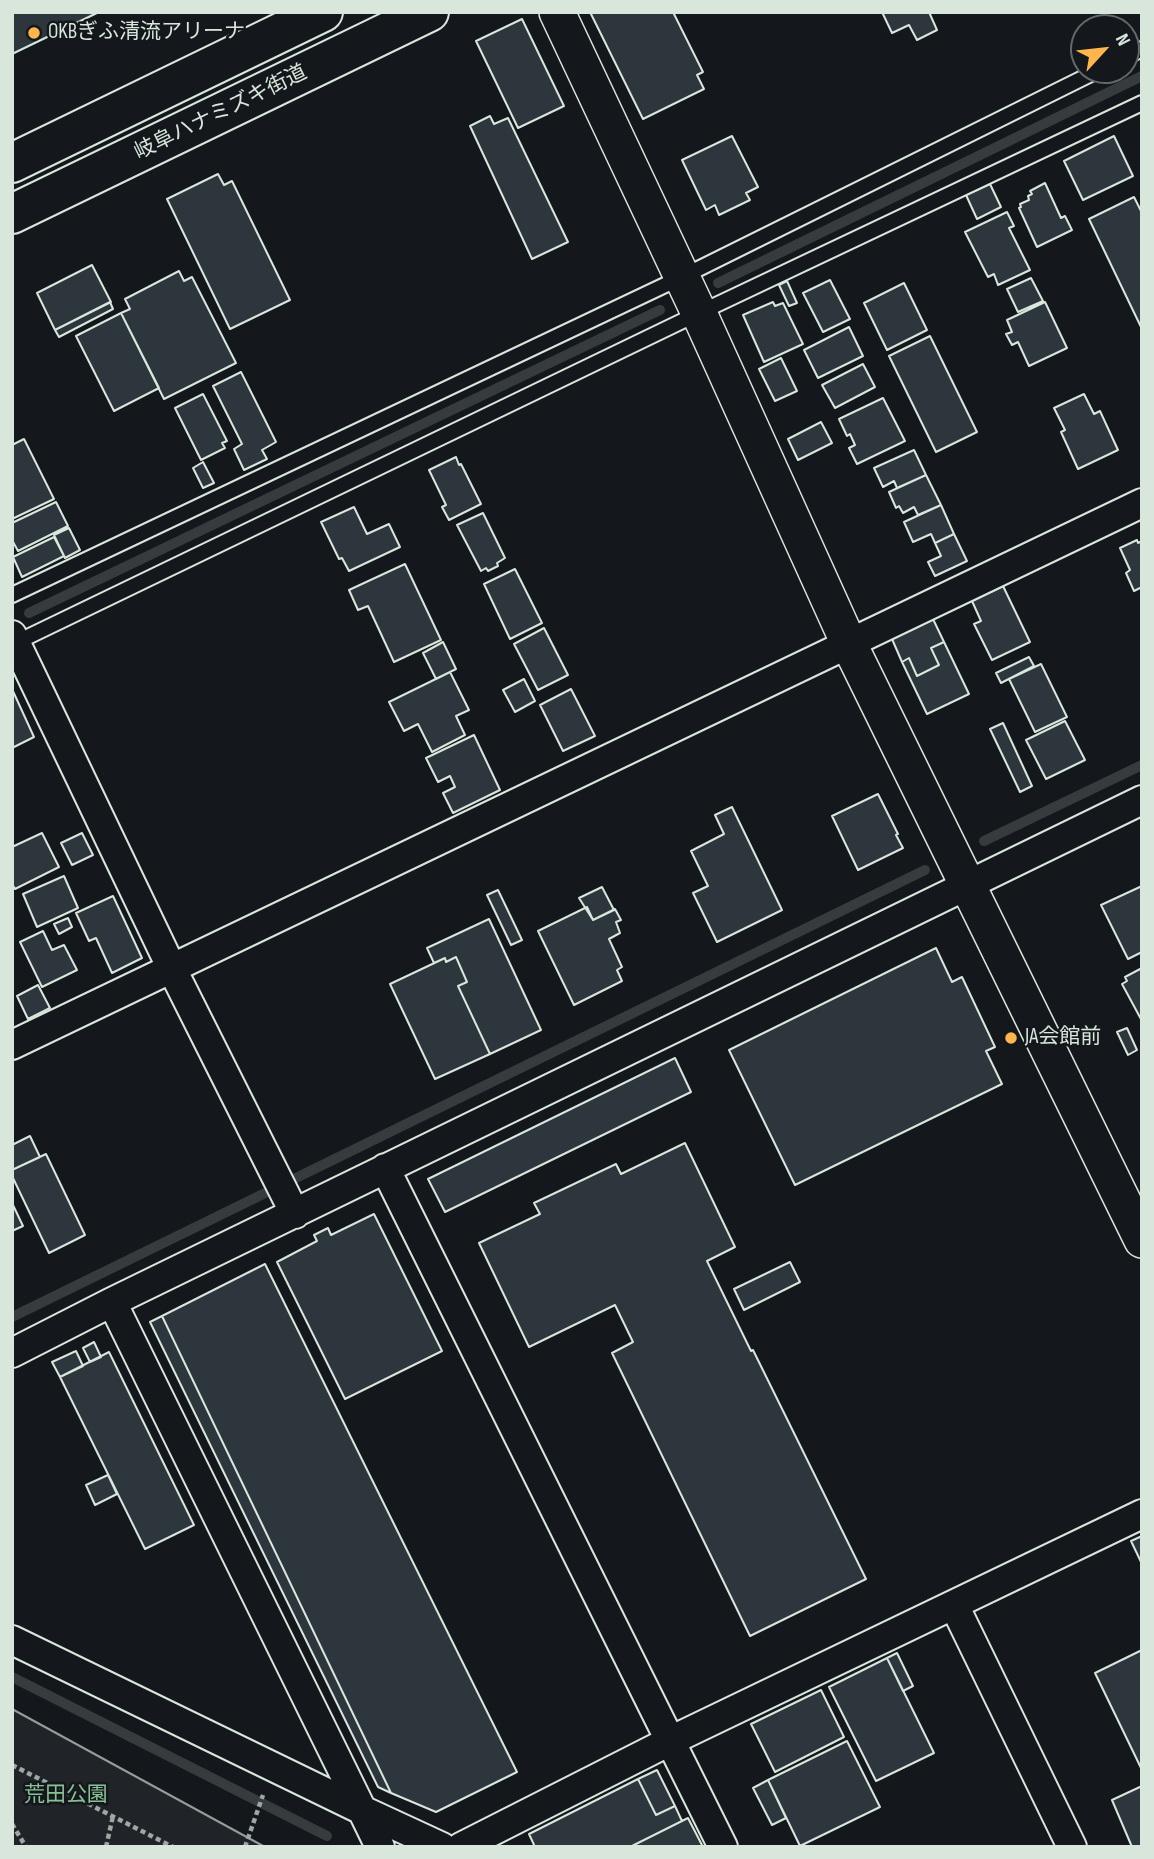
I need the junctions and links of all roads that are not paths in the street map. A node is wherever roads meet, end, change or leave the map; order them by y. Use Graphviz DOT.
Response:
graph roads {
  1 [pos="323,12"];
  2 [pos="429,12"];
  3 [pos="557,12"];
  4 [pos="1071,84"];
  5 [pos="1142,103"];
  6 [pos="12,163"];
  7 [pos="12,214"];
  8 [pos="682,277"];
  9 [pos="699,313"];
  10 [pos="1142,503"];
  11 [pos="12,595"];
  12 [pos="13,640"];
  13 [pos="849,644"];
  14 [pos="1142,800"];
  15 [pos="968,886"];
  16 [pos="172,969"];
  17 [pos="12,1045"];
  18 [pos="385,1168"];
  19 [pos="292,1209"];
  20 [pos="1142,1240"];
  21 [pos="112,1301"];
  22 [pos="12,1353"];
  23 [pos="1142,1514"];
  24 [pos="954,1605"];
  25 [pos="12,1640"];
  26 [pos="670,1741"];
  27 [pos="362,1810"];
  28 [pos="380,1847"];
  29 [pos="442,1847"];
  30 [pos="461,1847"];
  31 [pos="723,1847"];
  32 [pos="1072,1847"];
  1 -- 6 [label="main road"];
  2 -- 7 [label="main road, 岐阜ハナミズキ街道"];
  3 -- 8 [label="street"];
  4 -- 8 [label="lane"];
  5 -- 9 [label="lane"];
  8 -- 9 [label="street"];
  8 -- 11 [label="lane"];
  9 -- 12 [label="lane"];
  9 -- 13 [label="street"];
  10 -- 13 [label="street"];
  12 -- 16 [label="street"];
  13 -- 15 [label="street"];
  13 -- 16 [label="street"];
  14 -- 15 [label="street"];
  15 -- 18 [label="street"];
  15 -- 20 [label="street"];
  16 -- 17 [label="street"];
  16 -- 19 [label="street"];
  18 -- 19 [label="street"];
  18 -- 26 [label="street"];
  19 -- 21 [label="street"];
  21 -- 22 [label="street"];
  21 -- 27 [label="street"];
  23 -- 24 [label="street"];
  24 -- 26 [label="street"];
  24 -- 32 [label="street"];
  25 -- 27 [label="street"];
  26 -- 30 [label="street"];
  26 -- 31 [label="street"];
  27 -- 28 [label="street"];
  27 -- 29 [label="street"];
}
